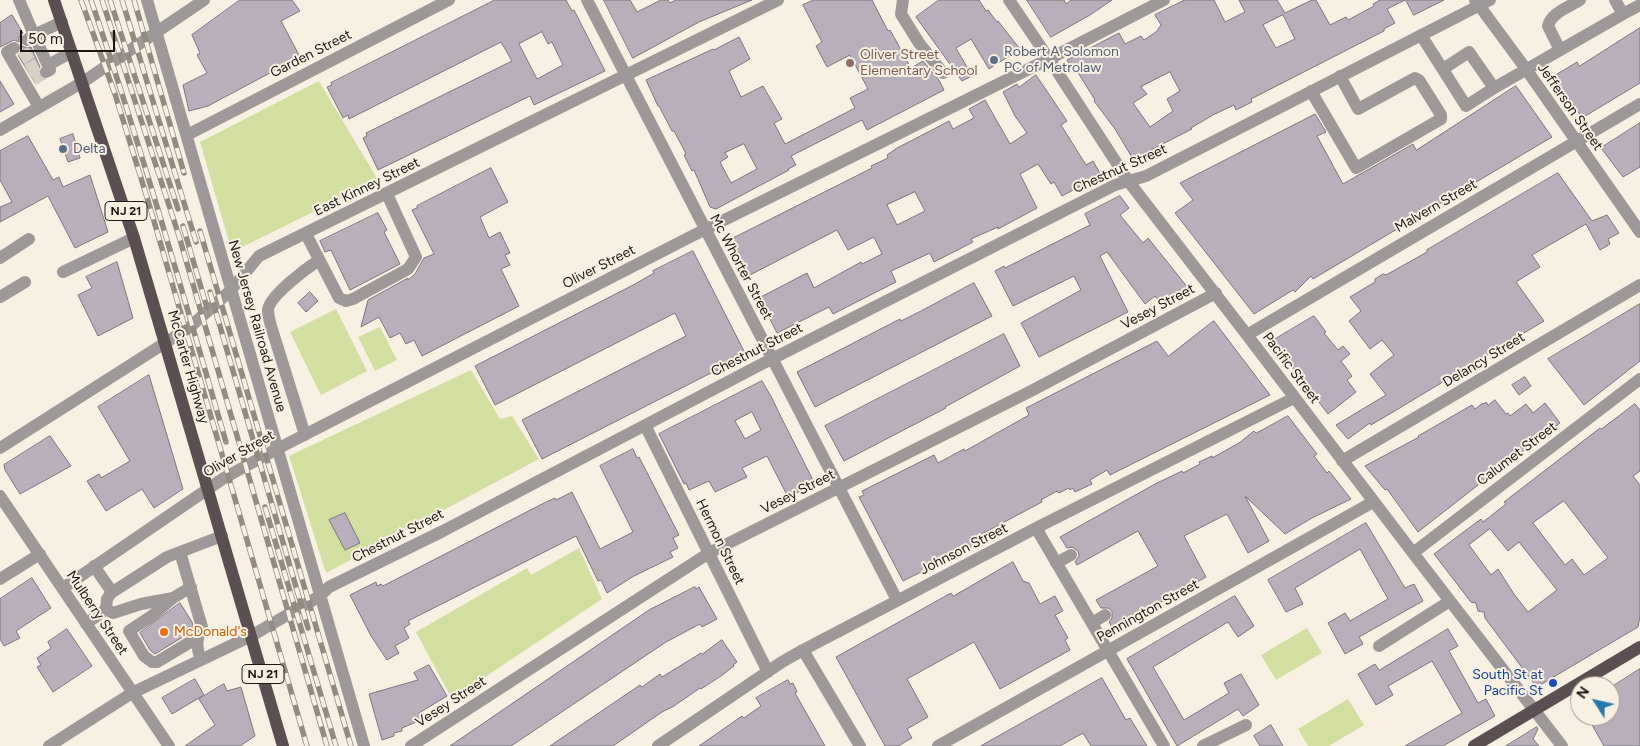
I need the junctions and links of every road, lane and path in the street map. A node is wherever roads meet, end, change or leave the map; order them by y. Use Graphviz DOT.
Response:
graph roads {
  1 [pos="19,0"];
  2 [pos="54,0"];
  3 [pos="147,0"];
  4 [pos="204,0"];
  5 [pos="449,0"];
  6 [pos="587,0"];
  7 [pos="778,0"];
  8 [pos="903,0"];
  9 [pos="1009,0"];
  10 [pos="1164,0"];
  11 [pos="1580,0"];
  12 [pos="1615,0"];
  13 [pos="1481,2"];
  14 [pos="1640,5"];
  15 [pos="1623,14"];
  16 [pos="62,22"];
  17 [pos="156,33"];
  18 [pos="1421,35"];
  19 [pos="34,43"];
  20 [pos="1560,50"];
  21 [pos="72,52"];
  22 [pos="1049,59"];
  23 [pos="22,69"];
  24 [pos="1526,69"];
  25 [pos="1443,70"];
  26 [pos="943,73"];
  27 [pos="626,75"];
  28 [pos="1340,76"];
  29 [pos="83,82"];
  30 [pos="1494,88"];
  31 [pos="1312,91"];
  32 [pos="1640,104"];
  33 [pos="39,107"];
  34 [pos="0,130"];
  35 [pos="187,135"];
  36 [pos="1576,141"];
  37 [pos="1129,182"];
  38 [pos="387,194"];
  39 [pos="704,230"];
  40 [pos="1640,232"];
  41 [pos="306,234"];
  42 [pos="134,238"];
  43 [pos="29,239"];
  44 [pos="0,258"];
  45 [pos="319,260"];
  46 [pos="63,272"];
  47 [pos="24,282"];
  48 [pos="1640,285"];
  49 [pos="230,290"];
  50 [pos="1216,293"];
  51 [pos="0,297"];
  52 [pos="1247,334"];
  53 [pos="165,342"];
  54 [pos="772,359"];
  55 [pos="1640,379"];
  56 [pos="1294,398"];
  57 [pos="645,425"];
  58 [pos="305,435"];
  59 [pos="0,448"];
  60 [pos="277,449"];
  61 [pos="1342,461"];
  62 [pos="838,488"];
  63 [pos="208,489"];
  64 [pos="0,496"];
  65 [pos="1373,502"];
  66 [pos="1036,528"];
  67 [pos="222,536"];
  68 [pos="180,552"];
  69 [pos="709,553"];
  70 [pos="1413,553"];
  71 [pos="40,554"];
  72 [pos="1070,555"];
  73 [pos="1056,563"];
  74 [pos="94,566"];
  75 [pos="0,579"];
  76 [pos="191,587"];
  77 [pos="63,588"];
  78 [pos="112,592"];
  79 [pos="320,596"];
  80 [pos="173,598"];
  81 [pos="897,600"];
  82 [pos="1450,601"];
  83 [pos="134,607"];
  84 [pos="106,610"];
  85 [pos="1105,615"];
  86 [pos="1092,623"];
  87 [pos="86,624"];
  88 [pos="129,631"];
  89 [pos="251,636"];
  90 [pos="197,638"];
  91 [pos="1379,646"];
  92 [pos="1640,647"];
  93 [pos="803,650"];
  94 [pos="1108,650"];
  95 [pos="201,660"];
  96 [pos="768,672"];
  97 [pos="132,693"];
  98 [pos="1534,710"];
  99 [pos="1246,725"];
  100 [pos="49,746"];
  101 [pos="169,746"];
  102 [pos="283,746"];
  103 [pos="364,746"];
  104 [pos="411,746"];
  105 [pos="658,746"];
  106 [pos="860,746"];
  107 [pos="938,746"];
  108 [pos="1164,746"];
  109 [pos="1204,746"];
  110 [pos="1474,746"];
  111 [pos="1562,746"];
  1 -- 19 [label="street"];
  2 -- 16 [label="main road, McCarter Highway / NJ 21"];
  3 -- 17 [label="street, New Jersey Railroad Avenue"];
  4 -- 17 [label="street"];
  5 -- 35 [label="street, Garden Street"];
  6 -- 27 [label="street, Mc Whorter Street"];
  7 -- 27 [label="street, East Kinney Street"];
  8 -- 26 [label="street"];
  9 -- 22 [label="street, Pacific Street"];
  10 -- 22 [label="street, Oliver Street"];
  11 -- 20 [label="street"];
  12 -- 15 [label="street"];
  13 -- 18 [label="street, Chestnut Street"];
  13 -- 24 [label="street, Jefferson Street"];
  14 -- 15 [label="street"];
  15 -- 20 [label="street"];
  16 -- 19 [label="street"];
  16 -- 21 [label="main road, McCarter Highway / NJ 21"];
  17 -- 29 [label="street"];
  17 -- 35 [label="street, New Jersey Railroad Avenue"];
  18 -- 25 [label="street"];
  18 -- 28 [label="street, Chestnut Street"];
  19 -- 21 [label="street"];
  20 -- 24 [label="street"];
  21 -- 29 [label="main road, McCarter Highway / NJ 21"];
  22 -- 37 [label="street, Pacific Street"];
  22 -- 39 [label="street, Oliver Street"];
  23 -- 33 [label="street"];
  24 -- 30 [label="street"];
  24 -- 36 [label="street, Jefferson Street"];
  25 -- 30 [label="street"];
  25 -- 30 [label="street"];
  27 -- 38 [label="street, East Kinney Street"];
  27 -- 39 [label="street, Mc Whorter Street"];
  28 -- 31 [label="street, Chestnut Street"];
  28 -- 31 [label="street"];
  29 -- 33 [label="street"];
  29 -- 42 [label="main road, McCarter Highway / NJ 21"];
  31 -- 37 [label="street, Chestnut Street"];
  32 -- 36 [label="street, Malvern Street"];
  33 -- 34 [label="street"];
  35 -- 49 [label="street, New Jersey Railroad Avenue"];
  36 -- 40 [label="street, Jefferson Street"];
  36 -- 52 [label="street, Malvern Street"];
  37 -- 50 [label="street, Pacific Street"];
  37 -- 54 [label="street, Chestnut Street"];
  38 -- 41 [label="street, East Kinney Street"];
  38 -- 45 [label="street"];
  39 -- 54 [label="street, Mc Whorter Street"];
  39 -- 58 [label="street, Oliver Street"];
  41 -- 45 [label="street"];
  41 -- 49 [label="street, East Kinney Street"];
  42 -- 46 [label="street"];
  42 -- 53 [label="main road, McCarter Highway / NJ 21"];
  43 -- 44 [label="street"];
  45 -- 58 [label="street"];
  47 -- 51 [label="street"];
  48 -- 61 [label="street, Delancy Street"];
  49 -- 53 [label="street, East Kinney Street"];
  49 -- 60 [label="street, New Jersey Railroad Avenue"];
  50 -- 52 [label="street, Pacific Street"];
  50 -- 62 [label="street, Vesey Street"];
  52 -- 56 [label="street, Pacific Street"];
  53 -- 59 [label="street, East Kinney Street"];
  53 -- 63 [label="main road, McCarter Highway / NJ 21"];
  54 -- 57 [label="street, Chestnut Street"];
  54 -- 62 [label="street, Mc Whorter Street"];
  55 -- 70 [label="street, Calumet Street"];
  56 -- 61 [label="street, Pacific Street"];
  56 -- 66 [label="street, Johnson Street"];
  57 -- 69 [label="street, Hermon Street"];
  57 -- 79 [label="street, Chestnut Street"];
  58 -- 60 [label="street, Oliver Street"];
  60 -- 63 [label="street, Oliver Street"];
  60 -- 79 [label="street, New Jersey Railroad Avenue"];
  61 -- 65 [label="street, Pacific Street"];
  62 -- 69 [label="street, Vesey Street"];
  62 -- 81 [label="street, Mc Whorter Street"];
  63 -- 67 [label="main road, McCarter Highway / NJ 21"];
  63 -- 74 [label="street, Oliver Street"];
  64 -- 71 [label="street, Mulberry Street"];
  65 -- 70 [label="street, Pacific Street"];
  65 -- 94 [label="street, Pennington Street"];
  66 -- 73 [label="street"];
  66 -- 81 [label="street, Johnson Street"];
  67 -- 68 [label="street"];
  67 -- 89 [label="main road, McCarter Highway / NJ 21"];
  68 -- 76 [label="street"];
  68 -- 78 [label="street"];
  69 -- 96 [label="street, Hermon Street"];
  69 -- 104 [label="street, Vesey Street"];
  70 -- 82 [label="street, Pacific Street"];
  71 -- 75 [label="street"];
  71 -- 77 [label="street, Mulberry Street"];
  72 -- 73 [label="street"];
  73 -- 86 [label="street"];
  74 -- 77 [label="street, Oliver Street"];
  74 -- 78 [label="street"];
  76 -- 80 [label="street"];
  76 -- 90 [label="street"];
  77 -- 87 [label="street, Mulberry Street"];
  78 -- 84 [label="street"];
  79 -- 89 [label="street, Chestnut Street"];
  79 -- 103 [label="street, New Jersey Railroad Avenue"];
  80 -- 83 [label="street"];
  80 -- 88 [label="street"];
  81 -- 93 [label="street, Johnson Street"];
  82 -- 91 [label="street"];
  82 -- 98 [label="street, Pacific Street"];
  83 -- 84 [label="street"];
  83 -- 88 [label="street"];
  84 -- 87 [label="street"];
  85 -- 86 [label="street"];
  86 -- 94 [label="street"];
  87 -- 97 [label="street, Mulberry Street"];
  88 -- 90 [label="street"];
  89 -- 95 [label="street, Chestnut Street"];
  89 -- 102 [label="main road, McCarter Highway / NJ 21"];
  90 -- 95 [label="street"];
  92 -- 98 [label="main road"];
  93 -- 96 [label="street, Johnson Street"];
  93 -- 106 [label="street"];
  94 -- 107 [label="street, Pennington Street"];
  94 -- 108 [label="street"];
  95 -- 97 [label="street, Chestnut Street"];
  96 -- 105 [label="street, Johnson Street"];
  97 -- 100 [label="street, Chestnut Street"];
  97 -- 101 [label="street, Mulberry Street"];
  98 -- 110 [label="main road"];
  98 -- 111 [label="street, Pacific Street"];
  99 -- 109 [label="street"];
}
